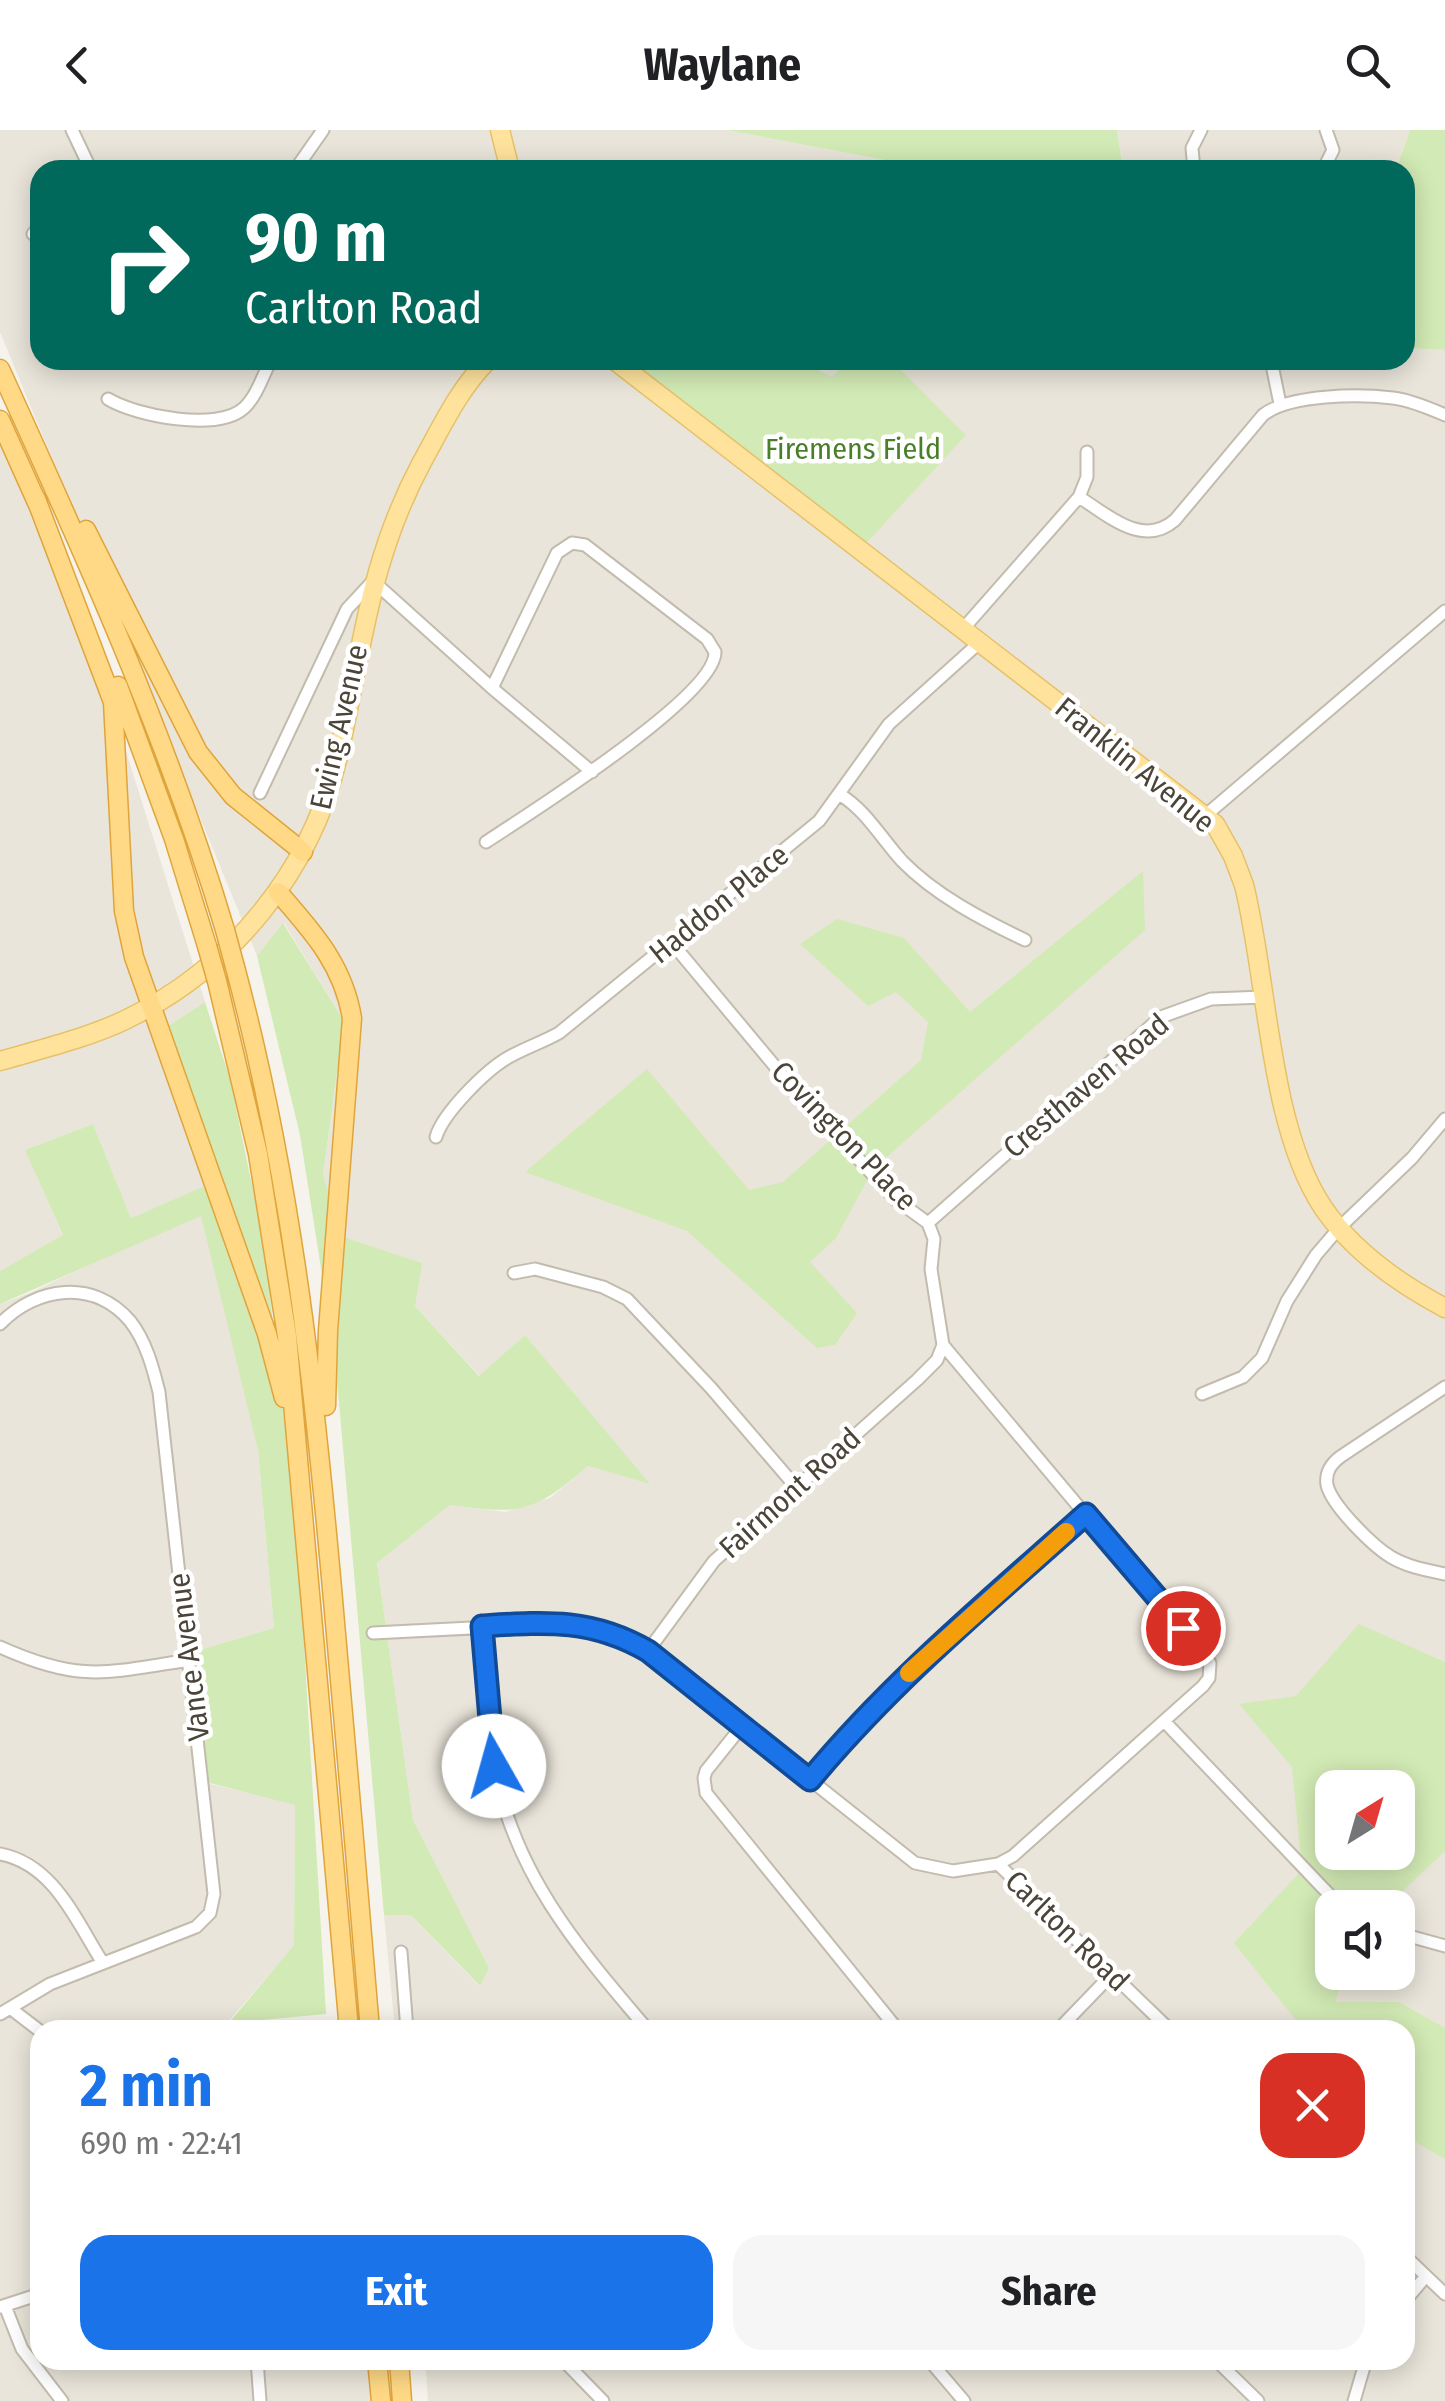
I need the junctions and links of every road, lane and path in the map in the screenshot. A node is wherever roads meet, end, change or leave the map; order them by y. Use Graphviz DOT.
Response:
graph roads {
  1 [pos="72,130"];
  2 [pos="323,130"];
  3 [pos="500,130"];
  4 [pos="1201,130"];
  5 [pos="1326,130"];
  6 [pos="86,160"];
  7 [pos="302,160"];
  8 [pos="508,160"];
  9 [pos="1193,160"];
  10 [pos="1328,160"];
  11 [pos="0,365"];
  12 [pos="266,370"];
  13 [pos="480,370"];
  14 [pos="627,370"];
  15 [pos="1274,370"];
  16 [pos="108,399"];
  17 [pos="1280,404"];
  18 [pos="1445,416"];
  19 [pos="0,420"];
  20 [pos="1087,452"];
  21 [pos="1079,497"];
  22 [pos="36,499"];
  23 [pos="373,581"];
  24 [pos="1445,611"];
  25 [pos="963,630"];
  26 [pos="980,642"];
  27 [pos="492,688"];
  28 [pos="592,772"];
  29 [pos="260,793"];
  30 [pos="839,794"];
  31 [pos="1206,815"];
  32 [pos="486,842"];
  33 [pos="302,852"];
  34 [pos="278,892"];
  35 [pos="1025,940"];
  36 [pos="672,944"];
  37 [pos="1265,997"];
  38 [pos="152,1006"];
  39 [pos="0,1061"];
  40 [pos="1445,1119"];
  41 [pos="436,1138"];
  42 [pos="928,1223"];
  43 [pos="1339,1228"];
  44 [pos="514,1273"];
  45 [pos="1445,1308"];
  46 [pos="0,1324"];
  47 [pos="944,1345"];
  48 [pos="1445,1387"];
  49 [pos="1202,1394"];
  50 [pos="322,1467"];
  51 [pos="301,1482"];
  52 [pos="796,1487"];
  53 [pos="1086,1514"];
  54 [pos="1445,1574"];
  55 [pos="482,1626"];
  56 [pos="373,1632"];
  57 [pos="0,1647"];
  58 [pos="648,1651"];
  59 [pos="189,1660"];
  60 [pos="1164,1721"];
  61 [pos="742,1726"];
  62 [pos="810,1780"];
  63 [pos="0,1854"];
  64 [pos="998,1864"];
  65 [pos="1325,1890"];
  66 [pos="1415,1937"];
  67 [pos="1445,1946"];
  68 [pos="401,1952"];
  69 [pos="103,1963"];
  70 [pos="1112,1974"];
  71 [pos="5,2011"];
  72 [pos="347,2020"];
  73 [pos="369,2020"];
  74 [pos="406,2020"];
  75 [pos="640,2020"];
  76 [pos="890,2020"];
  77 [pos="1068,2020"];
  78 [pos="1160,2020"];
  79 [pos="30,2025"];
  80 [pos="1415,2266"];
  81 [pos="1426,2276"];
  82 [pos="1415,2289"];
  83 [pos="1445,2294"];
  84 [pos="30,2297"];
  85 [pos="2,2307"];
  86 [pos="30,2360"];
  87 [pos="38,2370"];
  88 [pos="257,2370"];
  89 [pos="378,2370"];
  90 [pos="400,2370"];
  91 [pos="573,2370"];
  92 [pos="938,2370"];
  93 [pos="1226,2370"];
  94 [pos="1363,2370"];
  95 [pos="62,2401"];
  96 [pos="260,2401"];
  97 [pos="381,2401"];
  98 [pos="402,2401"];
  99 [pos="603,2401"];
  100 [pos="964,2401"];
  101 [pos="1258,2401"];
  102 [pos="1354,2401"];
  1 -- 6 [label="street"];
  2 -- 7 [label="street"];
  3 -- 8 [label="main road"];
  4 -- 9 [label="street"];
  5 -- 10 [label="street"];
  11 -- 33 [label="highway"];
  11 -- 50 [label="highway, bridge"];
  12 -- 16 [label="street"];
  13 -- 23 [label="main road, Ewing Avenue"];
  14 -- 25 [label="main road, Franklin Avenue"];
  15 -- 17 [label="street"];
  17 -- 18 [label="street"];
  17 -- 21 [label="street"];
  19 -- 22 [label="highway"];
  20 -- 21 [label="street"];
  21 -- 25 [label="street"];
  22 -- 38 [label="highway"];
  22 -- 51 [label="highway, bridge"];
  23 -- 27 [label="street"];
  23 -- 29 [label="street, Ewing Avenue"];
  23 -- 33 [label="main road, Ewing Avenue"];
  24 -- 31 [label="street"];
  25 -- 26 [label="main road, Franklin Avenue"];
  26 -- 30 [label="street, Haddon Place"];
  26 -- 31 [label="main road, Franklin Avenue"];
  27 -- 28 [label="street"];
  27 -- 28 [label="street"];
  28 -- 32 [label="street"];
  30 -- 35 [label="street"];
  30 -- 36 [label="street, Haddon Place"];
  31 -- 37 [label="main road, Franklin Avenue"];
  33 -- 34 [label="main road, Ewing Avenue"];
  34 -- 38 [label="main road, Ewing Avenue"];
  34 -- 50 [label="highway"];
  36 -- 41 [label="street, Haddon Place"];
  36 -- 42 [label="street, Covington Place"];
  37 -- 42 [label="street, Cresthaven Road"];
  37 -- 43 [label="main road, Franklin Avenue"];
  38 -- 39 [label="main road, Ewing Avenue"];
  38 -- 51 [label="highway"];
  40 -- 43 [label="street"];
  42 -- 47 [label="street, Covington Place"];
  43 -- 45 [label="main road, Franklin Avenue"];
  43 -- 49 [label="street"];
  44 -- 52 [label="street"];
  46 -- 59 [label="street, Vance Avenue"];
  47 -- 52 [label="street, Fairmont Road"];
  47 -- 53 [label="street"];
  48 -- 54 [label="street"];
  50 -- 73 [label="highway"];
  51 -- 72 [label="highway"];
  52 -- 58 [label="street, Fairmont Road"];
  53 -- 60 [label="street"];
  53 -- 62 [label="street"];
  55 -- 56 [label="street, Carlton Road"];
  55 -- 58 [label="street, Carlton Road"];
  55 -- 75 [label="street"];
  57 -- 59 [label="street"];
  58 -- 61 [label="street, Carlton Road"];
  59 -- 69 [label="street, Vance Avenue"];
  60 -- 64 [label="street"];
  60 -- 65 [label="street"];
  61 -- 62 [label="street, Carlton Road"];
  61 -- 76 [label="street"];
  62 -- 64 [label="street, Carlton Road"];
  63 -- 69 [label="street"];
  64 -- 70 [label="street, Carlton Road"];
  66 -- 67 [label="street"];
  68 -- 74 [label="street"];
  69 -- 71 [label="street, Vance Avenue"];
  70 -- 77 [label="street"];
  70 -- 78 [label="street, Carlton Road"];
  71 -- 79 [label="street"];
  80 -- 81 [label="street"];
  81 -- 82 [label="street"];
  81 -- 83 [label="street"];
  84 -- 85 [label="street"];
  85 -- 86 [label="street"];
  87 -- 95 [label="street"];
  88 -- 96 [label="street"];
  89 -- 97 [label="highway"];
  90 -- 98 [label="highway"];
  91 -- 99 [label="street"];
  92 -- 100 [label="street"];
  93 -- 101 [label="street"];
  94 -- 102 [label="street"];
}
